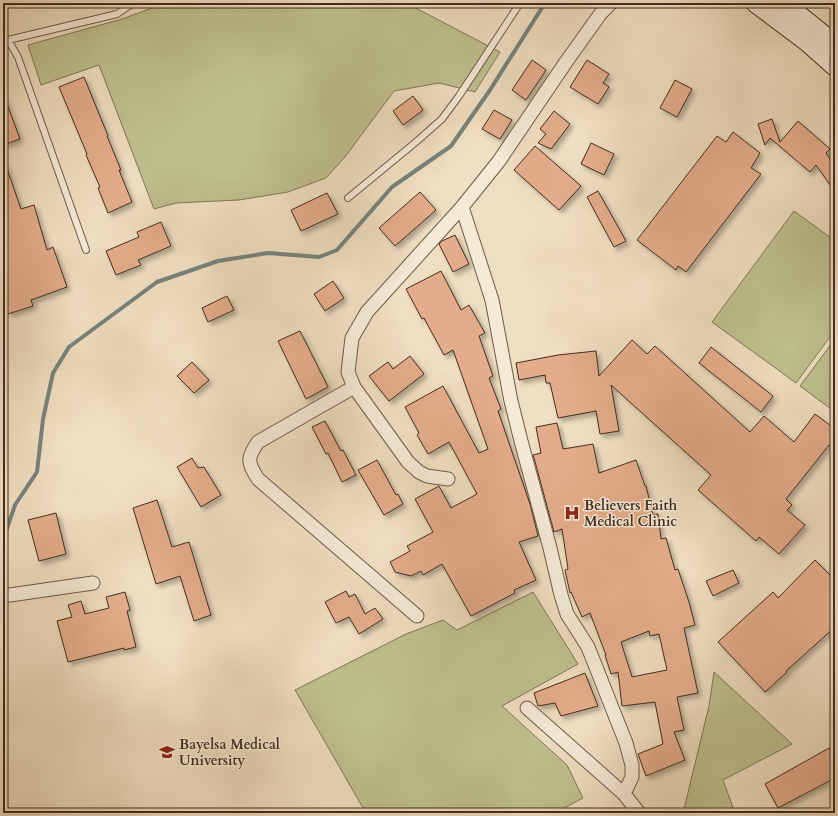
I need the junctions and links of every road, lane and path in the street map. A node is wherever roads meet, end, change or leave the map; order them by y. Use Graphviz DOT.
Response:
graph roads {
  1 [pos="133,3"];
  2 [pos="520,3"];
  3 [pos="612,3"];
  4 [pos="755,3"];
  5 [pos="782,3"];
  6 [pos="6,40"];
  7 [pos="835,44"];
  8 [pos="835,67"];
  9 [pos="348,198"];
  10 [pos="462,207"];
  11 [pos="86,250"];
  12 [pos="354,387"];
  13 [pos="448,479"];
  14 [pos="93,582"];
  15 [pos="3,596"];
  16 [pos="417,616"];
  17 [pos="527,708"];
  18 [pos="624,794"];
  19 [pos="639,813"];
  1 -- 6 [label="lane"];
  2 -- 9 [label="lane"];
  3 -- 10 [label="street"];
  4 -- 8 [label="main road"];
  5 -- 7 [label="main road"];
  6 -- 11 [label="lane"];
  10 -- 12 [label="street"];
  10 -- 18 [label="street"];
  12 -- 13 [label="street"];
  12 -- 16 [label="street"];
  14 -- 15 [label="street"];
  17 -- 18 [label="street"];
  18 -- 19 [label="street"];
}
